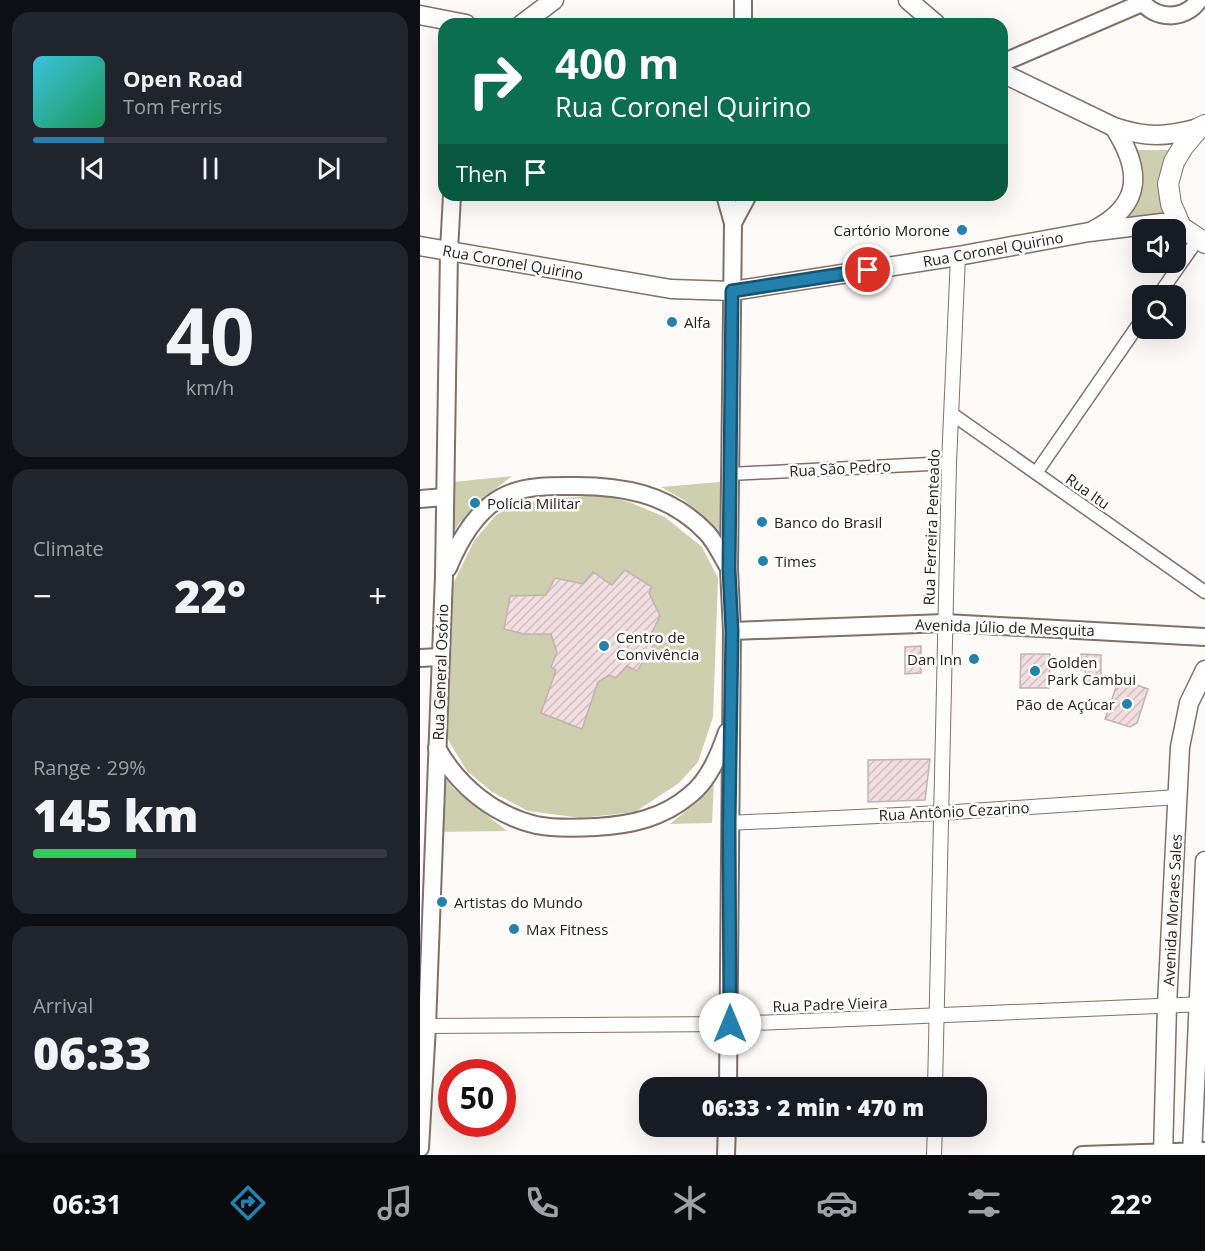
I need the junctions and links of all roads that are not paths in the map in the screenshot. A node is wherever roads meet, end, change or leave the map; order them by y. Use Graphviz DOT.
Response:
graph roads {
  1 [pos="554,0"];
  2 [pos="743,0"];
  3 [pos="908,0"];
  4 [pos="1142,2"];
  5 [pos="1200,5"];
  6 [pos="420,15"];
  7 [pos="530,18"];
  8 [pos="743,18"];
  9 [pos="929,18"];
  10 [pos="438,19"];
  11 [pos="1008,60"];
  12 [pos="1008,76"];
  13 [pos="1202,126"];
  14 [pos="1114,127"];
  15 [pos="452,201"];
  16 [pos="727,201"];
  17 [pos="745,201"];
  18 [pos="1177,219"];
  19 [pos="733,223"];
  20 [pos="1132,227"];
  21 [pos="1186,231"];
  22 [pos="1089,232"];
  23 [pos="1201,241"];
  24 [pos="420,246"];
  25 [pos="449,251"];
  26 [pos="958,256"];
  27 [pos="1167,285"];
  28 [pos="732,291"];
  29 [pos="1132,334"];
  30 [pos="952,414"];
  31 [pos="949,463"];
  32 [pos="1036,473"];
  33 [pos="730,474"];
  34 [pos="445,497"];
  35 [pos="420,499"];
  36 [pos="729,569"];
  37 [pos="444,576"];
  38 [pos="1205,592"];
  39 [pos="945,623"];
  40 [pos="732,631"];
  41 [pos="1203,635"];
  42 [pos="440,657"];
  43 [pos="420,658"];
  44 [pos="1205,670"];
  45 [pos="731,720"];
  46 [pos="437,747"];
  47 [pos="1178,796"];
  48 [pos="941,813"];
  49 [pos="729,823"];
  50 [pos="427,839"];
  51 [pos="1205,861"];
  52 [pos="1201,1004"];
  53 [pos="1167,1005"];
  54 [pos="937,1016"];
  55 [pos="730,1024"];
  56 [pos="424,1026"];
  57 [pos="728,1077"];
  58 [pos="935,1077"];
  59 [pos="727,1137"];
  60 [pos="935,1137"];
  61 [pos="420,1148"];
  62 [pos="1196,1152"];
  63 [pos="1163,1154"];
  64 [pos="726,1155"];
  65 [pos="934,1155"];
  66 [pos="1082,1155"];
  1 -- 7 [label="main road"];
  2 -- 8 [label="main road"];
  3 -- 9 [label="main road"];
  4 -- 5 [label="main road"];
  4 -- 11 [label="main road"];
  6 -- 10 [label="main road"];
  12 -- 14 [label="main road"];
  13 -- 14 [label="main road"];
  13 -- 18 [label="highway"];
  14 -- 22 [label="main road"];
  15 -- 25 [label="main road, Rua General Osório"];
  16 -- 19 [label="main road"];
  17 -- 19 [label="main road"];
  19 -- 28 [label="main road"];
  20 -- 22 [label="main road, Rua Coronel Quirino"];
  21 -- 23 [label="highway, Rua Coronel Quirino"];
  22 -- 26 [label="main road, Rua Coronel Quirino"];
  23 -- 27 [label="street"];
  24 -- 25 [label="main road, Rua Coronel Quirino"];
  25 -- 28 [label="main road, Rua Coronel Quirino"];
  25 -- 34 [label="main road, Rua General Osório"];
  26 -- 28 [label="main road, Rua Coronel Quirino"];
  26 -- 30 [label="street, Rua Ferreira Penteado"];
  28 -- 33 [label="main road"];
  29 -- 32 [label="street"];
  30 -- 31 [label="street, Rua Ferreira Penteado"];
  30 -- 32 [label="street, Rua Itu"];
  31 -- 33 [label="street, Rua São Pedro"];
  31 -- 39 [label="street, Rua Ferreira Penteado"];
  32 -- 38 [label="street, Rua Itu"];
  33 -- 36 [label="main road"];
  34 -- 35 [label="main road"];
  34 -- 37 [label="main road, Rua General Osório"];
  36 -- 37 [label="main road"];
  36 -- 40 [label="main road"];
  37 -- 42 [label="main road, Rua General Osório"];
  39 -- 40 [label="main road, Avenida Júlio de Mesquita"];
  39 -- 41 [label="main road, Avenida Júlio de Mesquita"];
  39 -- 48 [label="street, Rua Ferreira Penteado"];
  40 -- 45 [label="main road"];
  42 -- 43 [label="main road"];
  42 -- 46 [label="main road, Rua General Osório"];
  44 -- 47 [label="main road, Avenida Moraes Sales"];
  45 -- 46 [label="main road"];
  45 -- 49 [label="main road"];
  46 -- 50 [label="main road, Rua General Osório"];
  47 -- 48 [label="street, Rua Antônio Cezarino"];
  47 -- 53 [label="main road, Avenida Moraes Sales"];
  48 -- 49 [label="street, Rua Antônio Cezarino"];
  48 -- 54 [label="street, Rua Ferreira Penteado"];
  49 -- 55 [label="main road"];
  50 -- 56 [label="main road, Rua General Osório"];
  51 -- 52 [label="main road, Avenida Moraes Sales"];
  52 -- 53 [label="street, Rua Padre Vieira"];
  52 -- 62 [label="main road, Avenida Moraes Sales"];
  53 -- 54 [label="street, Rua Padre Vieira"];
  53 -- 63 [label="main road, Avenida Moraes Sales"];
  54 -- 55 [label="street, Rua Padre Vieira"];
  54 -- 58 [label="street, Rua Ferreira Penteado"];
  55 -- 56 [label="street, Rua Padre Vieira"];
  55 -- 57 [label="main road"];
  56 -- 61 [label="main road, Rua General Osório"];
  59 -- 64 [label="main road"];
  60 -- 65 [label="street"];
  62 -- 63 [label="main road"];
  63 -- 66 [label="main road"];
}
